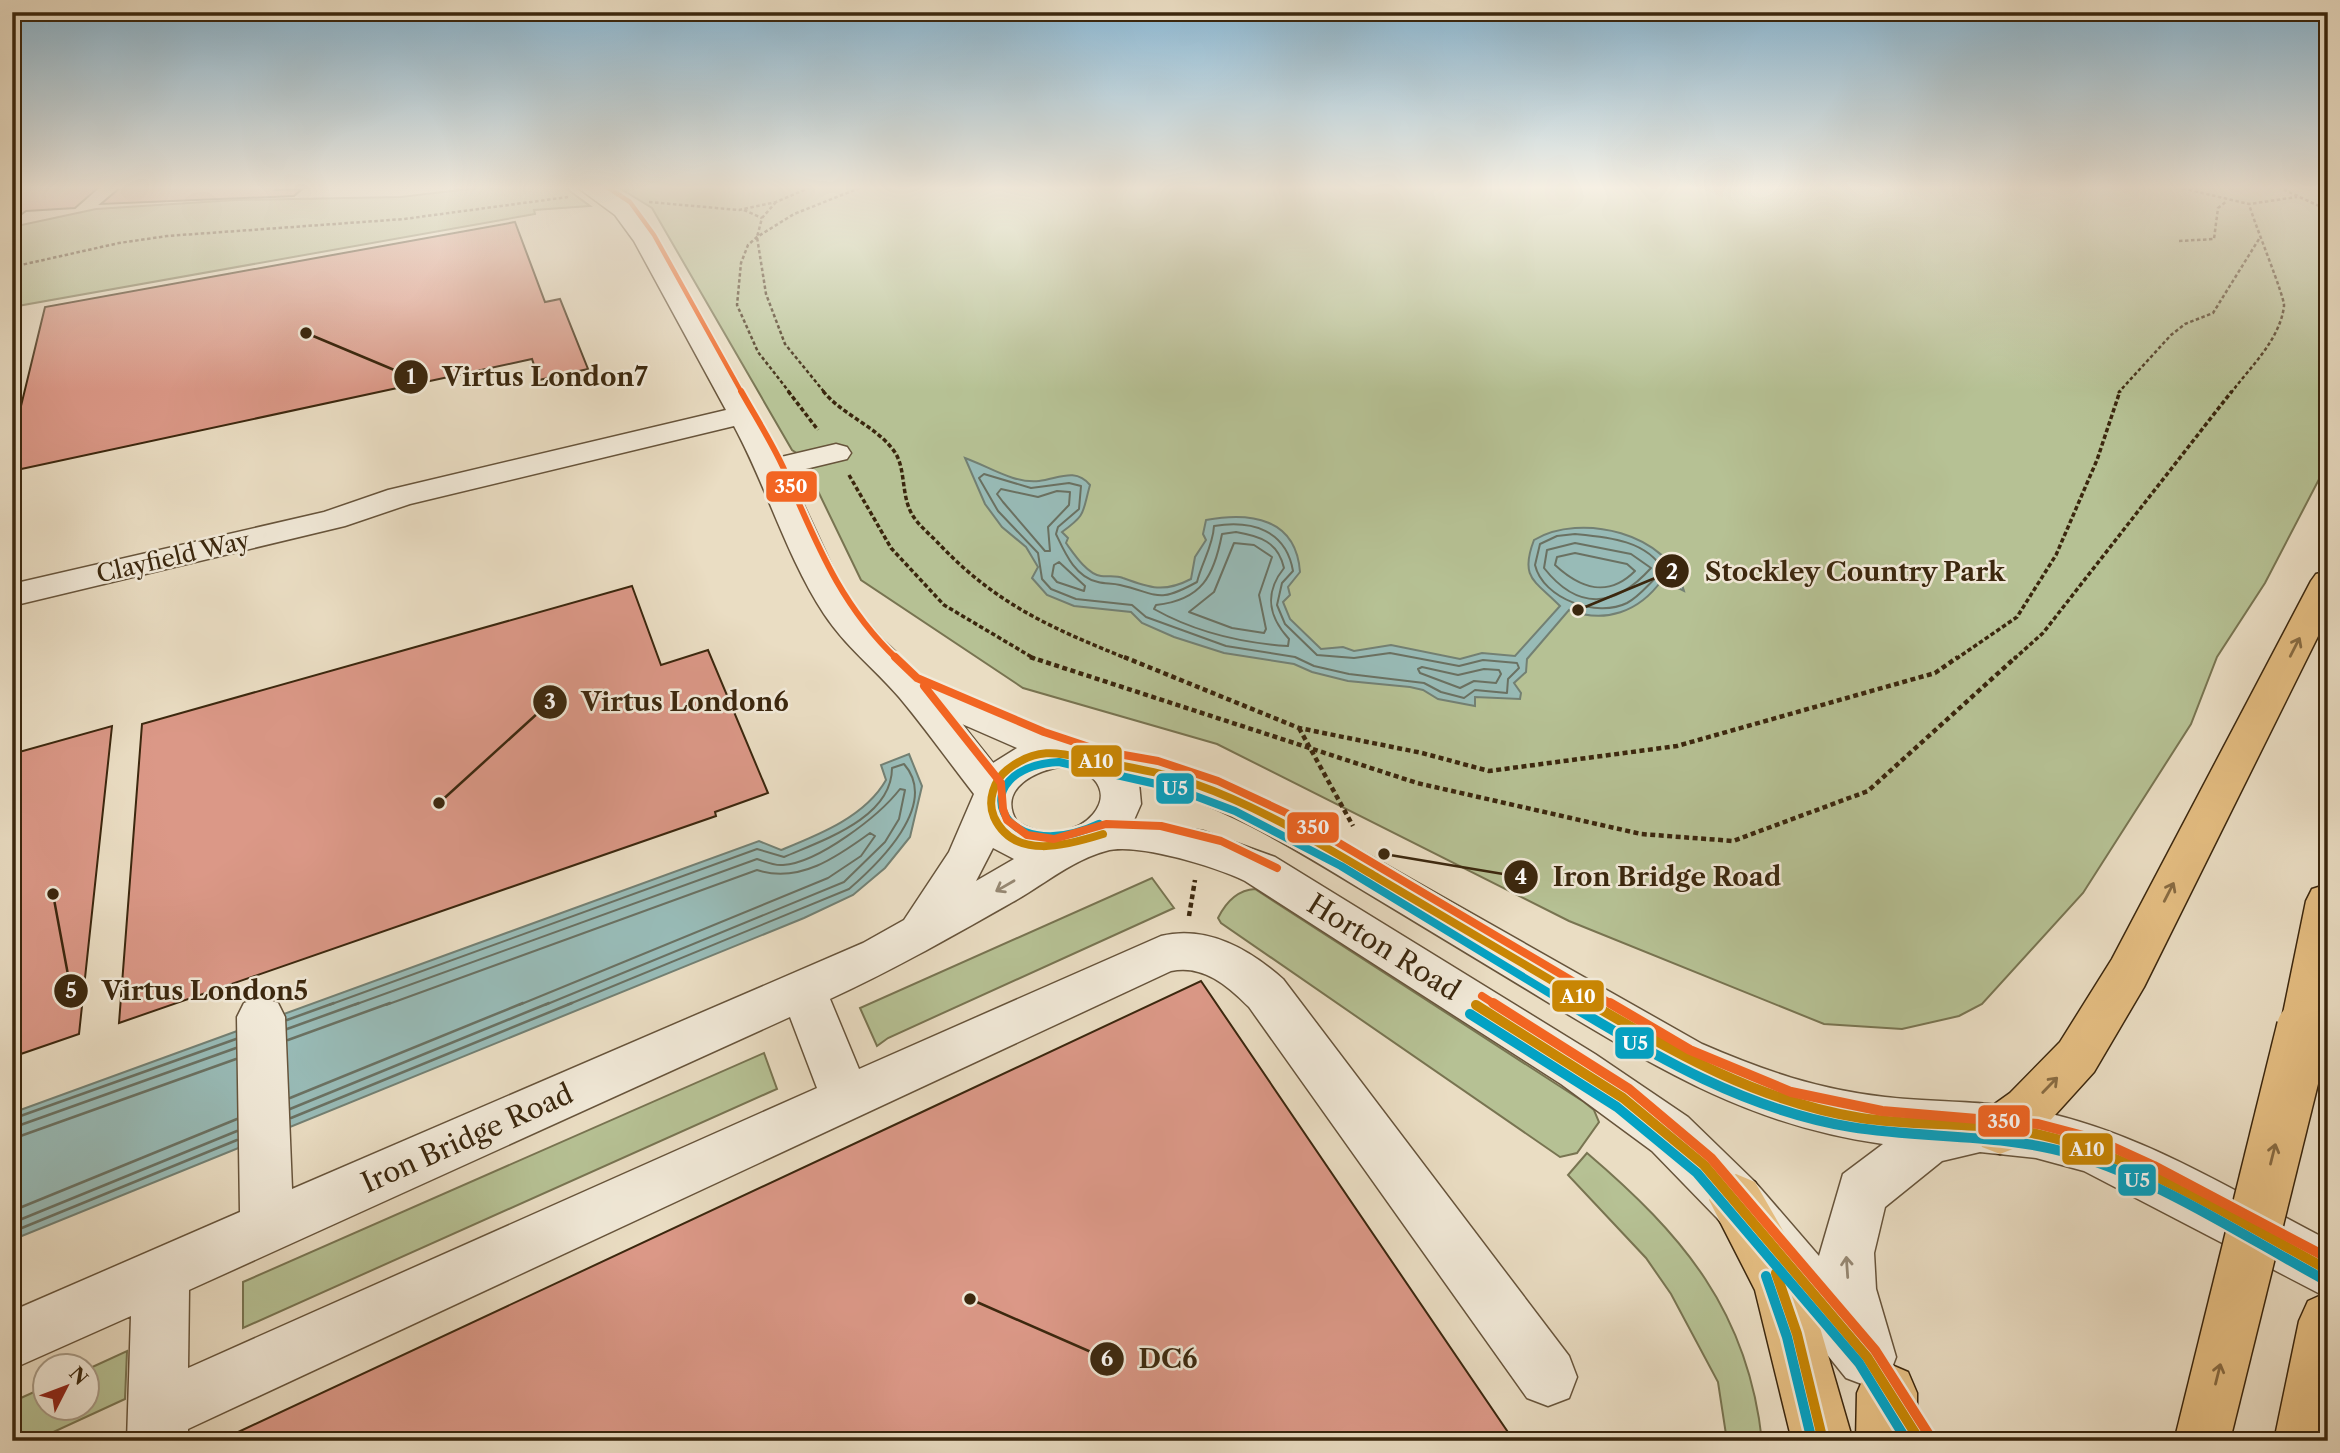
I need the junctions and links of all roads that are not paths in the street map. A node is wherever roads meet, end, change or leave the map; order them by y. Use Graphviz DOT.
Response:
graph roads {
  1 [pos="653,255"];
  2 [pos="747,423"];
  3 [pos="836,453"];
  4 [pos="772,468"];
  5 [pos="2328,581"];
  6 [pos="12,595"];
  7 [pos="911,687"];
  8 [pos="1084,756"];
  9 [pos="991,799"];
  10 [pos="1083,842"];
  11 [pos="2328,901"];
  12 [pos="920,931"];
  13 [pos="803,989"];
  14 [pos="261,1017"];
  15 [pos="846,1098"];
  16 [pos="1990,1129"];
  17 [pos="1736,1200"];
  18 [pos="266,1203"];
  19 [pos="2328,1270"];
  20 [pos="161,1274"];
  21 [pos="2328,1321"];
  22 [pos="12,1340"];
  23 [pos="1548,1377"];
  24 [pos="1880,1397"];
  25 [pos="158,1427"];
  26 [pos="1823,1441"];
  27 [pos="1920,1441"];
  28 [pos="2202,1441"];
  29 [pos="2304,1441"];
  1 -- 2 [label="street"];
  2 -- 4 [label="street"];
  2 -- 6 [label="street, Clayfield Way"];
  3 -- 4 [label="street"];
  4 -- 7 [label="street"];
  16 -- 5 [label="main road, one-way"];
  7 -- 8 [label="street"];
  7 -- 9 [label="street"];
  8 -- 9 [label="street"];
  8 -- 10 [label="street"];
  8 -- 16 [label="street"];
  9 -- 10 [label="street"];
  9 -- 12 [label="street"];
  10 -- 12 [label="street, Iron Bridge Road, one-way"];
  10 -- 17 [label="street, Horton Road"];
  28 -- 11 [label="main road, one-way, bridge"];
  12 -- 13 [label="street, Iron Bridge Road"];
  13 -- 15 [label="street"];
  13 -- 18 [label="street, Iron Bridge Road"];
  14 -- 18 [label="street"];
  15 -- 23 [label="street"];
  15 -- 25 [label="street"];
  16 -- 19 [label="street"];
  24 -- 16 [label="street, one-way"];
  17 -- 24 [label="street, Horton Road"];
  17 -- 26 [label="main road"];
  18 -- 20 [label="street, Iron Bridge Road"];
  20 -- 22 [label="street, Iron Bridge Road"];
  20 -- 25 [label="street"];
  21 -- 29 [label="main road"];
  24 -- 27 [label="street"];
}
